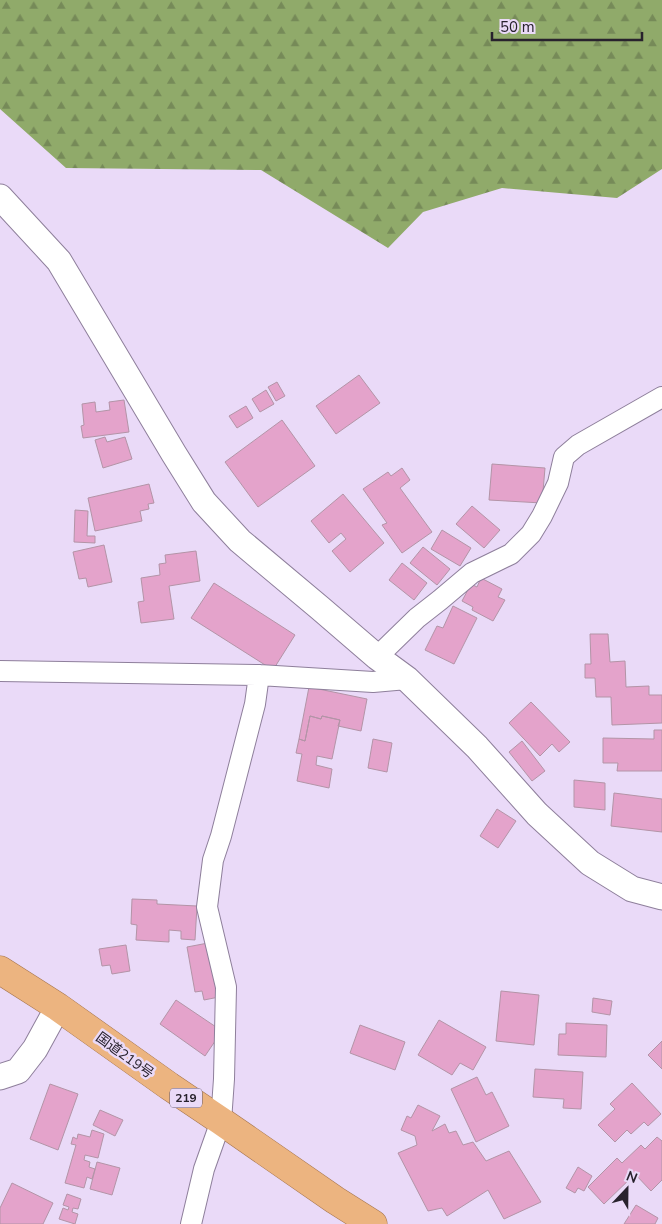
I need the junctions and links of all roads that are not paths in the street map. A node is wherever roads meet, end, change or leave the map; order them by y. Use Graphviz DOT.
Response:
graph roads {
  1 [pos="0,197"];
  2 [pos="662,397"];
  3 [pos="377,657"];
  4 [pos="0,671"];
  5 [pos="260,675"];
  6 [pos="407,679"];
  7 [pos="662,897"];
  8 [pos="0,970"];
  9 [pos="58,1007"];
  10 [pos="0,1077"];
  11 [pos="221,1121"];
  12 [pos="191,1224"];
  13 [pos="373,1224"];
  1 -- 3 [label="street"];
  2 -- 3 [label="street"];
  3 -- 6 [label="street"];
  4 -- 5 [label="street"];
  5 -- 6 [label="street"];
  5 -- 11 [label="street"];
  6 -- 7 [label="street"];
  8 -- 9 [label="highway, 国道219号 / 219"];
  9 -- 10 [label="street"];
  9 -- 11 [label="highway, 国道219号 / 219"];
  11 -- 12 [label="street"];
  11 -- 13 [label="highway, 国道219号 / 219"];
}
